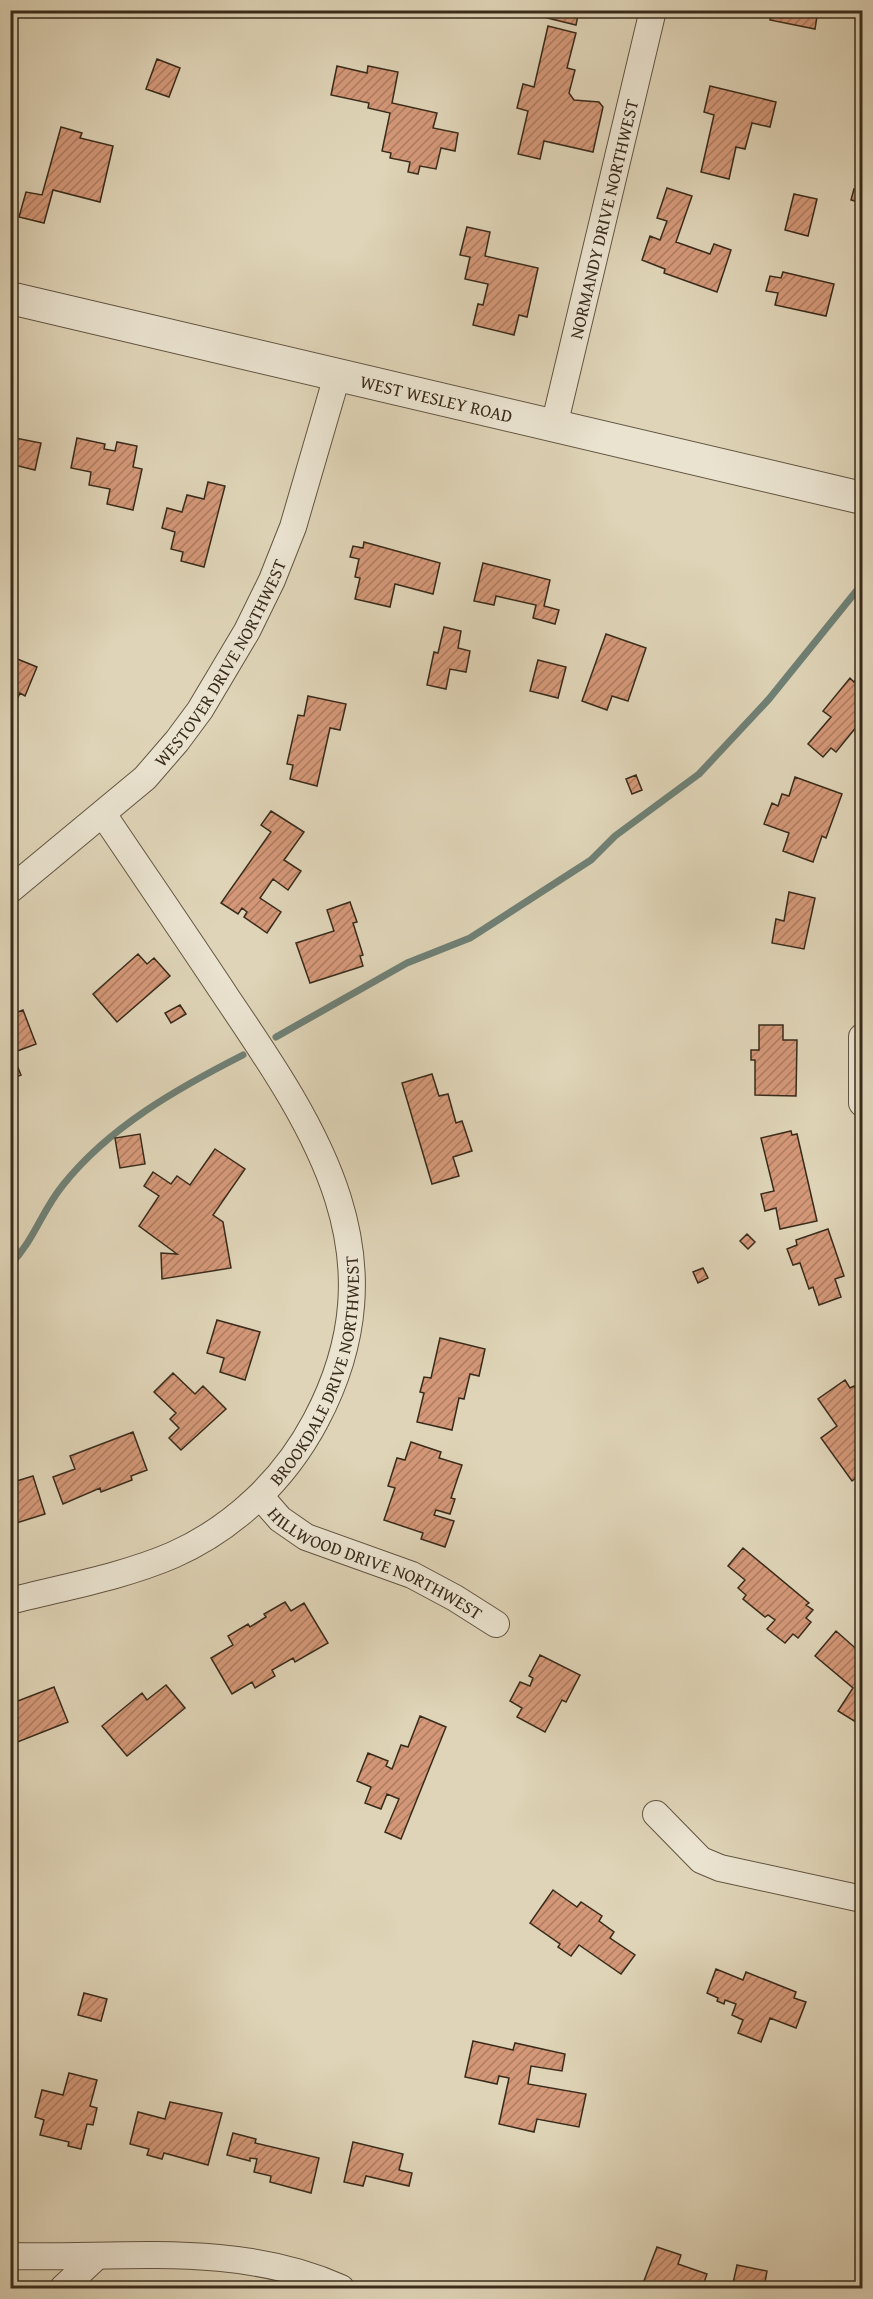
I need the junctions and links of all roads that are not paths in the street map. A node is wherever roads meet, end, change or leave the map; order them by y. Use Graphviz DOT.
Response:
graph roads {
  1 [pos="653,10"];
  2 [pos="10,298"];
  3 [pos="337,376"];
  4 [pos="554,426"];
  5 [pos="862,498"];
  6 [pos="103,813"];
  7 [pos="10,890"];
  8 [pos="862,1037"];
  9 [pos="862,1103"];
  10 [pos="260,1497"];
  11 [pos="10,1601"];
  12 [pos="496,1624"];
  13 [pos="656,1814"];
  14 [pos="862,1899"];
  15 [pos="10,2256"];
  16 [pos="96,2257"];
  17 [pos="63,2289"];
  18 [pos="340,2289"];
  1 -- 4 [label="street, NORMANDY DRIVE NORTHWEST"];
  2 -- 3 [label="street, WEST WESLEY ROAD"];
  3 -- 4 [label="street, WEST WESLEY ROAD"];
  3 -- 6 [label="street, WESTOVER DRIVE NORTHWEST"];
  4 -- 5 [label="street, WEST WESLEY ROAD"];
  6 -- 7 [label="street, WESTOVER DRIVE NORTHWEST"];
  6 -- 10 [label="street, BROOKDALE DRIVE NORTHWEST"];
  8 -- 9 [label="street"];
  10 -- 11 [label="street, BROOKDALE DRIVE NORTHWEST"];
  10 -- 12 [label="street, HILLWOOD DRIVE NORTHWEST"];
  13 -- 14 [label="street"];
  15 -- 16 [label="street"];
  16 -- 17 [label="street"];
  16 -- 18 [label="street"];
}
